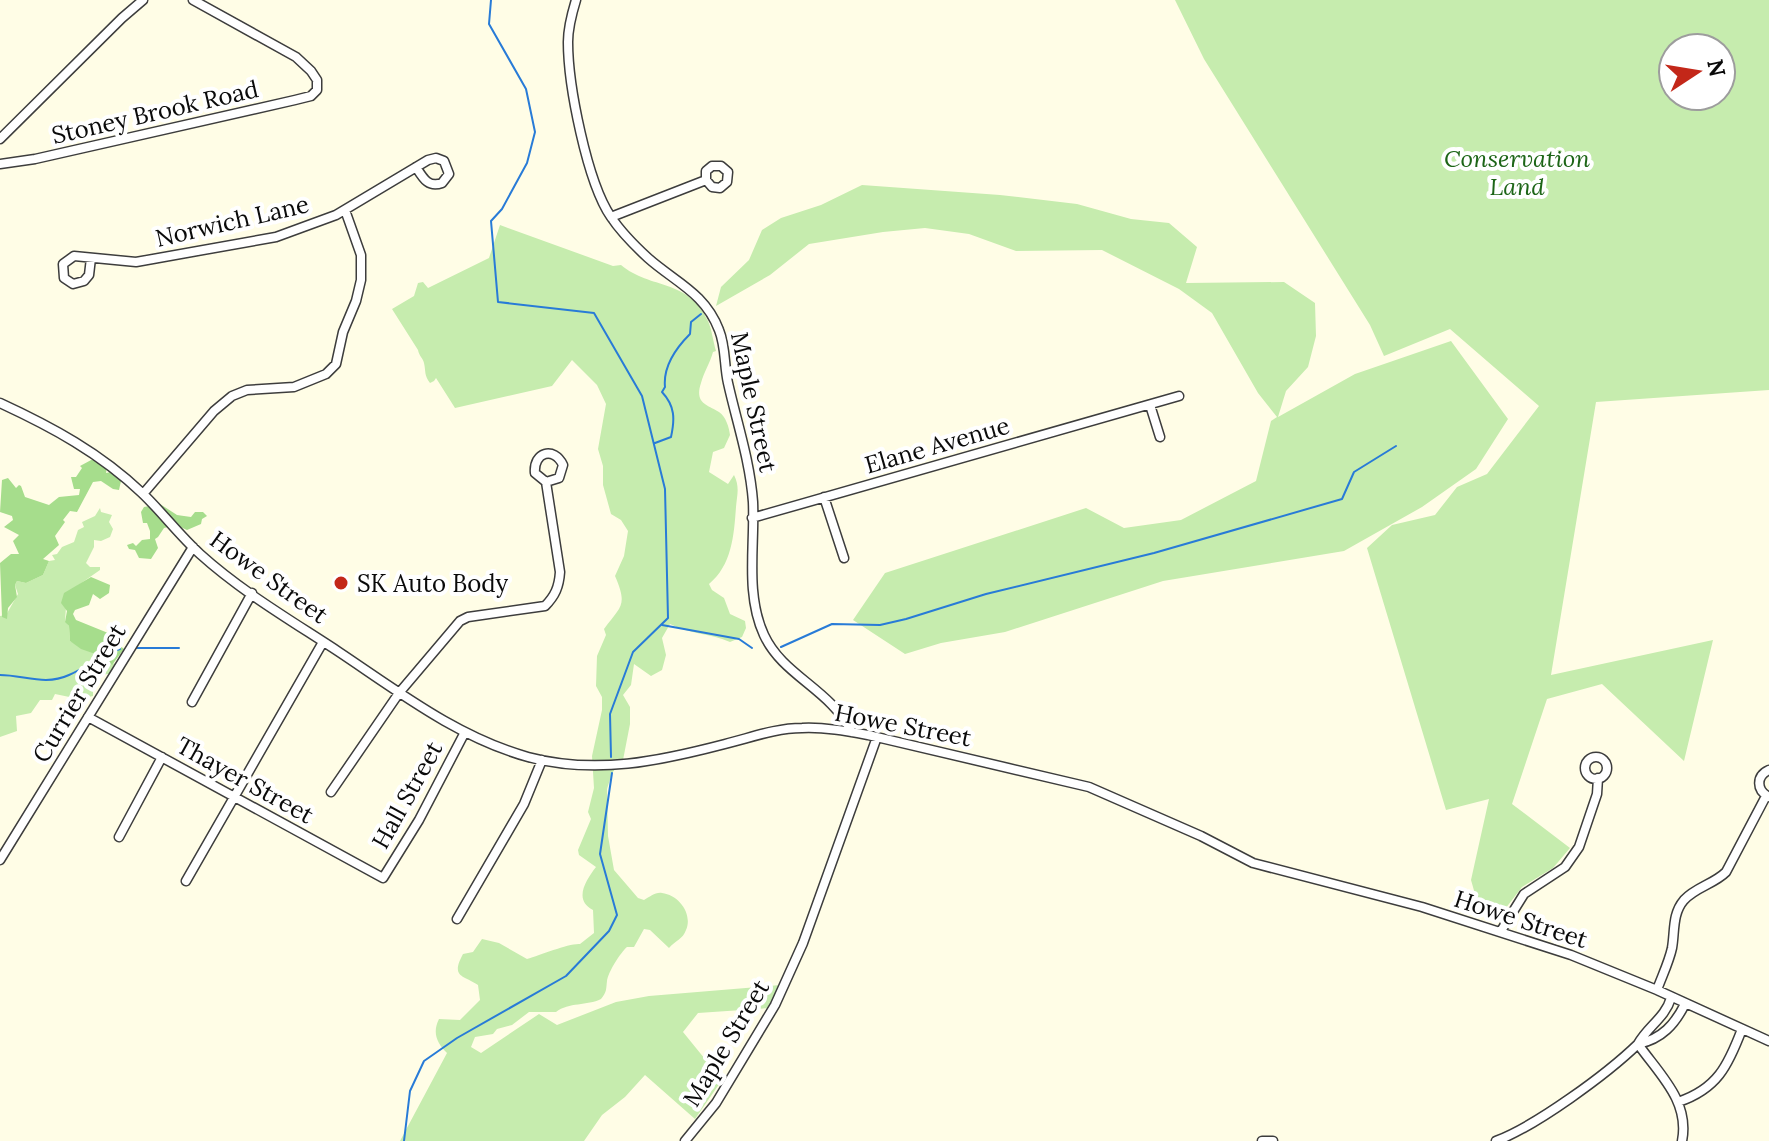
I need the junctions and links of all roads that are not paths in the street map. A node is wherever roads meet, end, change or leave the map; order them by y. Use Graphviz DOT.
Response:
graph roads {
  1 [pos="143,0"];
  2 [pos="193,0"];
  3 [pos="576,0"];
  4 [pos="0,139"];
  5 [pos="0,164"];
  6 [pos="416,167"];
  7 [pos="706,180"];
  8 [pos="345,210"];
  9 [pos="611,217"];
  10 [pos="91,258"];
  11 [pos="1179,396"];
  12 [pos="0,403"];
  13 [pos="1150,405"];
  14 [pos="1160,437"];
  15 [pos="546,482"];
  16 [pos="143,494"];
  17 [pos="824,497"];
  18 [pos="752,518"];
  19 [pos="193,547"];
  20 [pos="844,558"];
  21 [pos="252,593"];
  22 [pos="323,642"];
  23 [pos="399,693"];
  24 [pos="192,702"];
  25 [pos="88,717"];
  26 [pos="465,732"];
  27 [pos="852,732"];
  28 [pos="877,737"];
  29 [pos="162,757"];
  30 [pos="542,760"];
  31 [pos="1769,770"];
  32 [pos="1598,778"];
  33 [pos="331,792"];
  34 [pos="1768,796"];
  35 [pos="234,797"];
  36 [pos="119,837"];
  37 [pos="0,860"];
  38 [pos="383,878"];
  39 [pos="186,881"];
  40 [pos="457,919"];
  41 [pos="1501,931"];
  42 [pos="1657,990"];
  43 [pos="1671,998"];
  44 [pos="1685,1004"];
  45 [pos="1742,1029"];
  46 [pos="1769,1041"];
  47 [pos="1638,1044"];
  48 [pos="1678,1102"];
  49 [pos="685,1141"];
  50 [pos="1262,1141"];
  51 [pos="1273,1141"];
  52 [pos="1496,1141"];
  53 [pos="1682,1141"];
  1 -- 4 [label="street"];
  2 -- 5 [label="street, Stoney Brook Road"];
  3 -- 9 [label="street, Maple Street"];
  6 -- 8 [label="street, Norwich Lane"];
  7 -- 9 [label="street"];
  8 -- 10 [label="street, Norwich Lane"];
  8 -- 16 [label="street"];
  9 -- 18 [label="street, Maple Street"];
  11 -- 13 [label="street, Elane Avenue"];
  12 -- 16 [label="street, Howe Street"];
  13 -- 14 [label="street"];
  13 -- 17 [label="street, Elane Avenue"];
  15 -- 23 [label="street"];
  16 -- 19 [label="street, Howe Street"];
  17 -- 18 [label="street, Elane Avenue"];
  17 -- 20 [label="street"];
  18 -- 27 [label="street, Maple Street"];
  19 -- 21 [label="street, Howe Street"];
  19 -- 25 [label="street, Currier Street"];
  21 -- 22 [label="street, Howe Street"];
  21 -- 24 [label="street"];
  22 -- 23 [label="street, Howe Street"];
  22 -- 35 [label="street"];
  23 -- 26 [label="street, Howe Street"];
  23 -- 33 [label="street"];
  25 -- 29 [label="street, Thayer Street"];
  25 -- 37 [label="street, Currier Street"];
  26 -- 30 [label="street, Howe Street"];
  26 -- 38 [label="street, Hall Street"];
  27 -- 28 [label="street, Howe Street"];
  27 -- 30 [label="street, Howe Street"];
  28 -- 41 [label="street, Howe Street"];
  28 -- 49 [label="street, Maple Street"];
  29 -- 35 [label="street, Thayer Street"];
  29 -- 36 [label="street"];
  30 -- 40 [label="street"];
  31 -- 34 [label="street"];
  32 -- 41 [label="street"];
  34 -- 42 [label="street"];
  35 -- 38 [label="street, Thayer Street"];
  35 -- 39 [label="street"];
  41 -- 42 [label="street, Howe Street"];
  42 -- 43 [label="street, Howe Street"];
  43 -- 44 [label="street, Howe Street"];
  43 -- 47 [label="street"];
  44 -- 45 [label="street, Howe Street"];
  44 -- 47 [label="street"];
  45 -- 46 [label="street, Howe Street"];
  45 -- 48 [label="street"];
  47 -- 48 [label="street"];
  47 -- 52 [label="street"];
  48 -- 53 [label="street"];
  50 -- 51 [label="street"];
}
